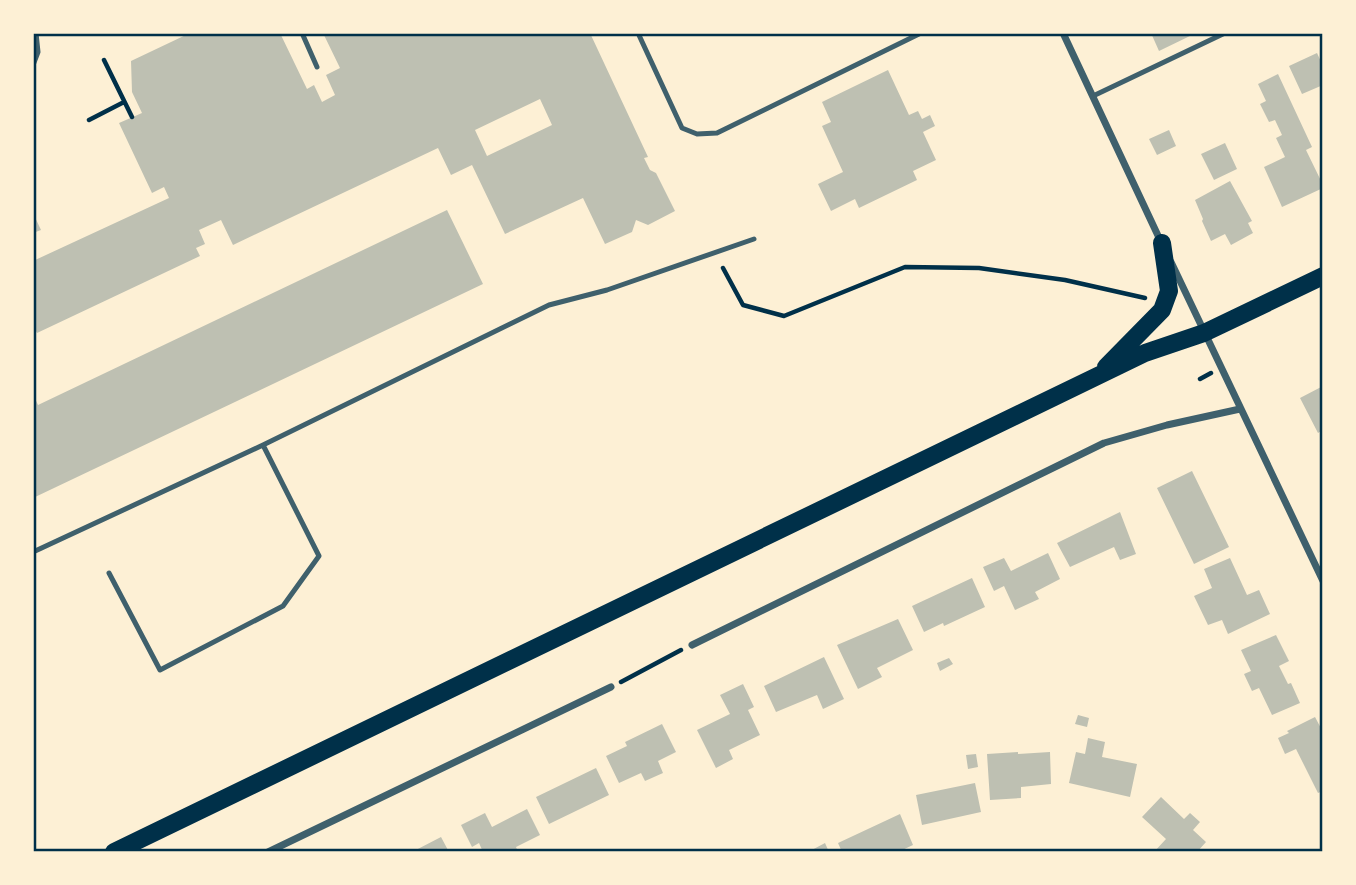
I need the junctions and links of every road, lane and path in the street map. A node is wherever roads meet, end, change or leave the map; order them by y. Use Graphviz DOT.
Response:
graph roads {
  1 [pos="36,33"];
  2 [pos="302,33"];
  3 [pos="638,33"];
  4 [pos="921,33"];
  5 [pos="1063,33"];
  6 [pos="1225,33"];
  7 [pos="104,60"];
  8 [pos="33,65"];
  9 [pos="317,66"];
  10 [pos="1093,96"];
  11 [pos="124,102"];
  12 [pos="132,117"];
  13 [pos="89,120"];
  14 [pos="754,239"];
  15 [pos="1162,243"];
  16 [pos="723,268"];
  17 [pos="1323,276"];
  18 [pos="1156,299"];
  19 [pos="1204,333"];
  20 [pos="1212,373"];
  21 [pos="1096,377"];
  22 [pos="1200,379"];
  23 [pos="1240,409"];
  24 [pos="263,445"];
  25 [pos="33,552"];
  26 [pos="109,573"];
  27 [pos="1323,581"];
  28 [pos="692,645"];
  29 [pos="611,687"];
  30 [pos="114,852"];
  31 [pos="268,852"];
  1 -- 8 [label="lane"];
  2 -- 9 [label="lane"];
  3 -- 4 [label="lane"];
  5 -- 10 [label="street"];
  6 -- 10 [label="lane"];
  7 -- 11 [label="path"];
  10 -- 15 [label="street"];
  11 -- 12 [label="path"];
  11 -- 13 [label="path"];
  14 -- 24 [label="lane"];
  15 -- 19 [label="street"];
  15 -- 21 [label="main road"];
  16 -- 18 [label="path"];
  17 -- 19 [label="main road"];
  19 -- 21 [label="main road"];
  19 -- 23 [label="street"];
  20 -- 22 [label="path"];
  21 -- 30 [label="main road"];
  23 -- 27 [label="street"];
  23 -- 28 [label="street"];
  24 -- 25 [label="lane"];
  24 -- 26 [label="lane"];
  28 -- 29 [label="path"];
  29 -- 31 [label="street"];
}
